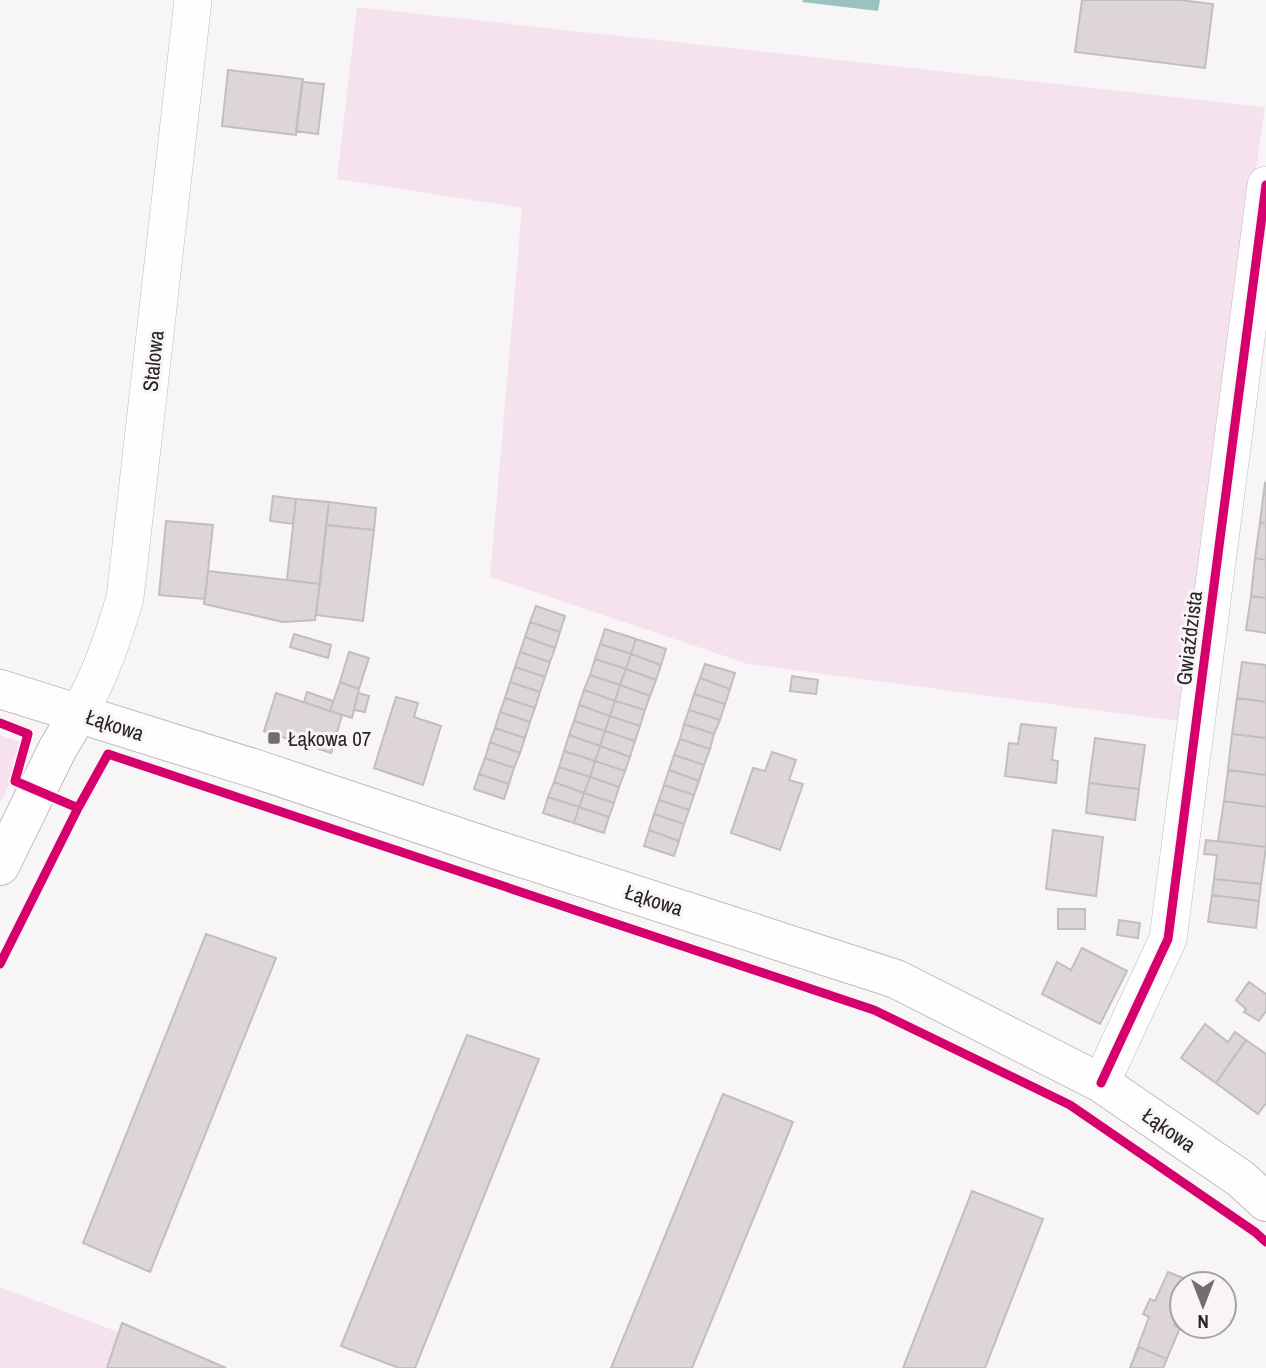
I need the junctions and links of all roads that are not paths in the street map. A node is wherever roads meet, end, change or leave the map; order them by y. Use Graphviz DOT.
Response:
graph roads {
  1 [pos="193,0"];
  2 [pos="1265,203"];
  3 [pos="0,689"];
  4 [pos="79,713"];
  5 [pos="0,866"];
  6 [pos="1101,1083"];
  7 [pos="1266,1202"];
  1 -- 4 [label="street, Stalowa"];
  2 -- 6 [label="street, Gwiaździsta"];
  3 -- 4 [label="main road, Łąkowa"];
  4 -- 5 [label="main road"];
  4 -- 6 [label="main road, Łąkowa"];
  6 -- 7 [label="main road, Łąkowa"];
}
